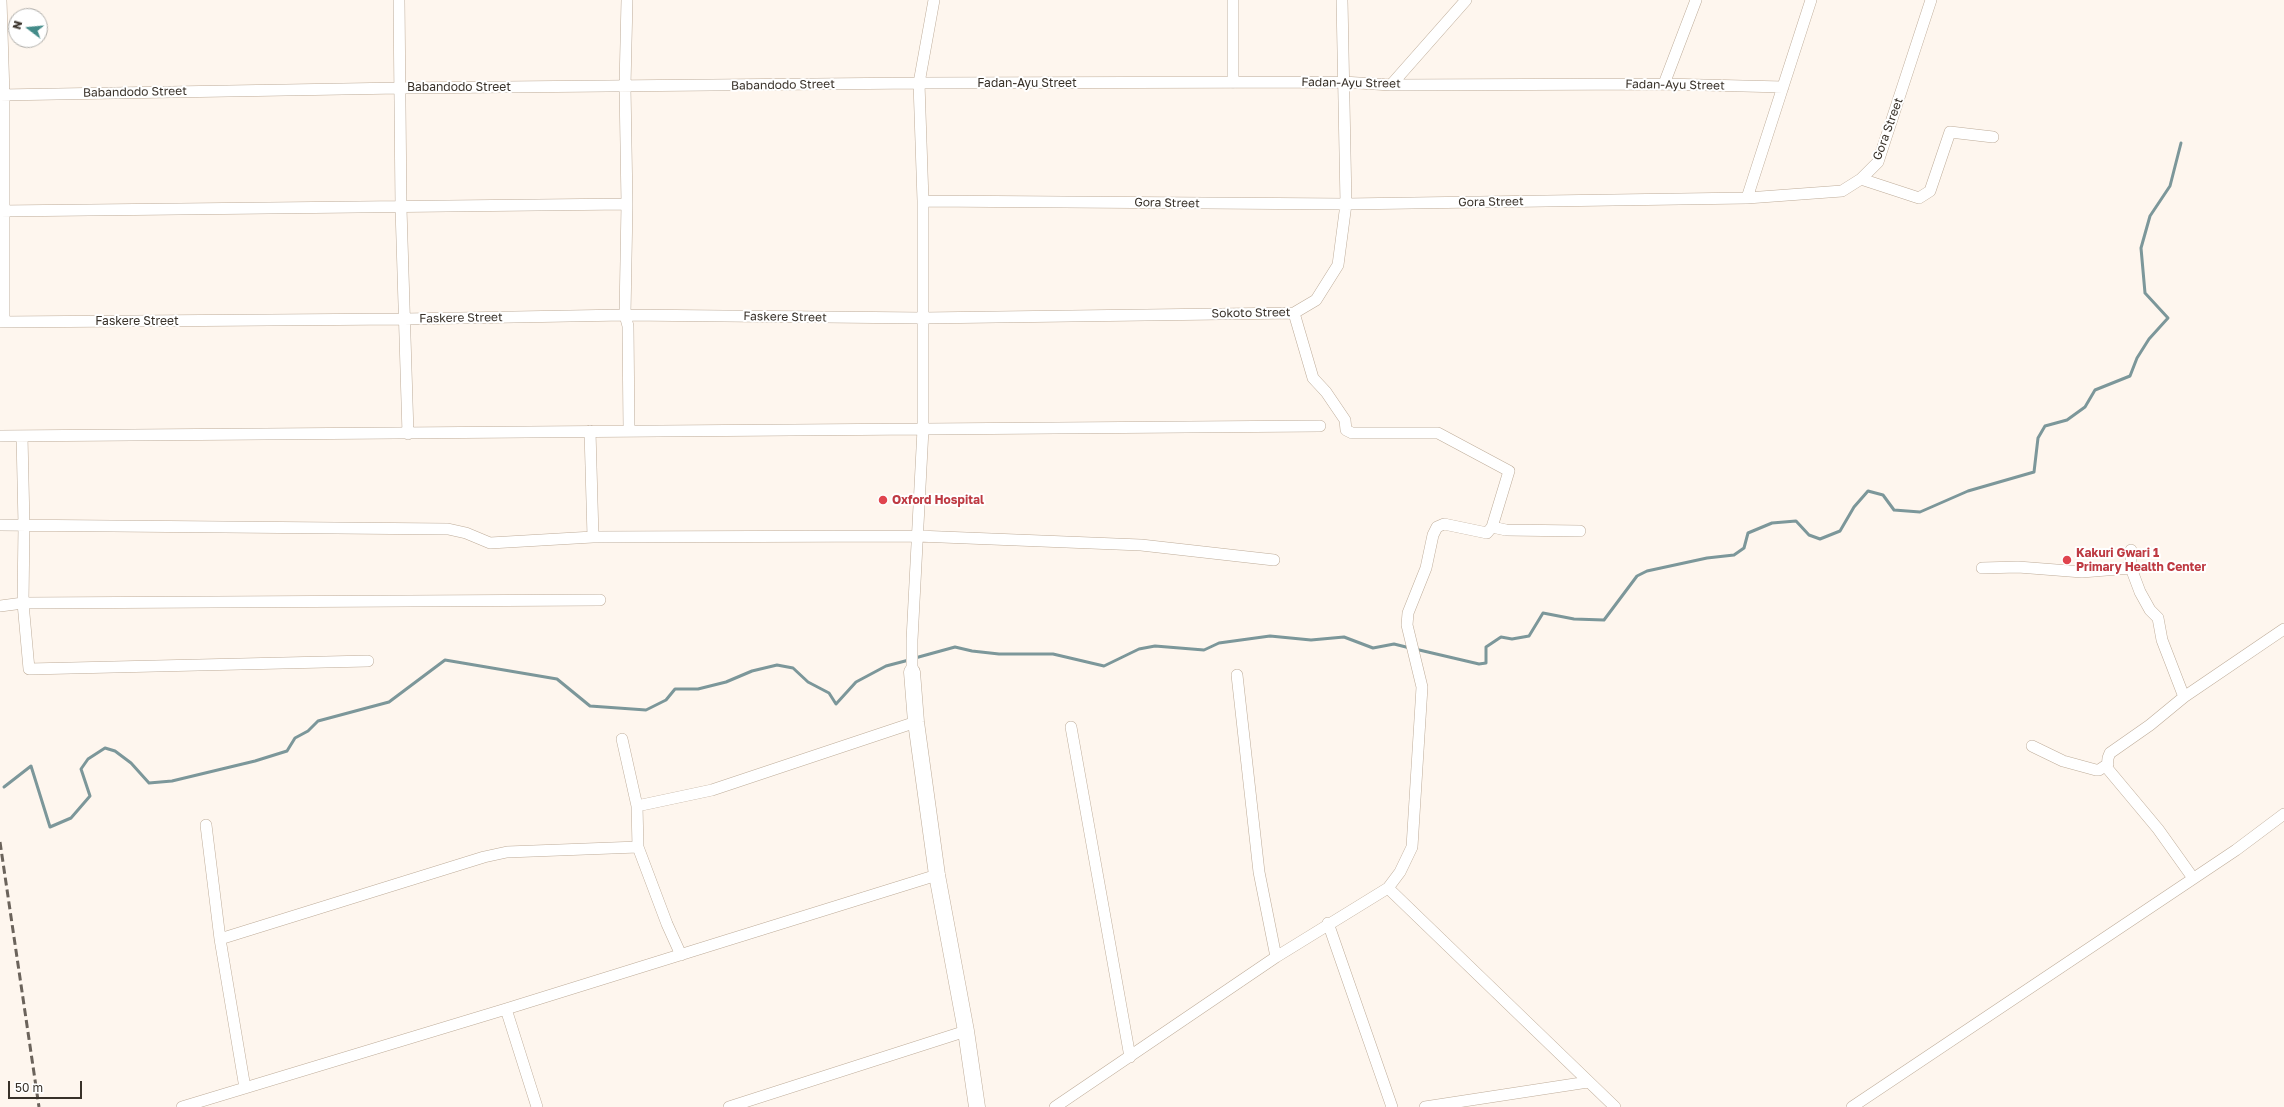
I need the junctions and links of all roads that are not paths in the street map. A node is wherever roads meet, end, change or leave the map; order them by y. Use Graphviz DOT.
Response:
graph roads {
  1 [pos="0,0"];
  2 [pos="399,0"];
  3 [pos="627,0"];
  4 [pos="934,0"];
  5 [pos="1234,0"];
  6 [pos="1342,0"];
  7 [pos="1466,0"];
  8 [pos="1696,0"];
  9 [pos="1810,0"];
  10 [pos="1932,0"];
  11 [pos="1233,82"];
  12 [pos="1343,82"];
  13 [pos="919,83"];
  14 [pos="1664,84"];
  15 [pos="1391,85"];
  16 [pos="625,86"];
  17 [pos="1783,87"];
  18 [pos="400,88"];
  19 [pos="2,95"];
  20 [pos="1993,137"];
  21 [pos="1861,179"];
  22 [pos="1747,198"];
  23 [pos="923,200"];
  24 [pos="627,204"];
  25 [pos="1346,204"];
  26 [pos="401,208"];
  27 [pos="1,211"];
  28 [pos="1294,313"];
  29 [pos="625,315"];
  30 [pos="923,318"];
  31 [pos="404,320"];
  32 [pos="2,322"];
  33 [pos="1320,426"];
  34 [pos="923,429"];
  35 [pos="590,430"];
  36 [pos="629,431"];
  37 [pos="408,434"];
  38 [pos="0,436"];
  39 [pos="22,436"];
  40 [pos="0,525"];
  41 [pos="24,525"];
  42 [pos="1492,527"];
  43 [pos="1580,531"];
  44 [pos="917,536"];
  45 [pos="593,537"];
  46 [pos="2131,550"];
  47 [pos="1274,560"];
  48 [pos="1982,568"];
  49 [pos="2131,568"];
  50 [pos="600,600"];
  51 [pos="23,603"];
  52 [pos="0,606"];
  53 [pos="2284,629"];
  54 [pos="368,662"];
  55 [pos="912,672"];
  56 [pos="1237,675"];
  57 [pos="2184,697"];
  58 [pos="916,722"];
  59 [pos="1071,727"];
  60 [pos="622,739"];
  61 [pos="2032,746"];
  62 [pos="2108,764"];
  63 [pos="637,806"];
  64 [pos="2284,814"];
  65 [pos="206,825"];
  66 [pos="638,847"];
  67 [pos="937,875"];
  68 [pos="2193,878"];
  69 [pos="1388,888"];
  70 [pos="1328,923"];
  71 [pos="220,939"];
  72 [pos="682,954"];
  73 [pos="1276,957"];
  74 [pos="506,1010"];
  75 [pos="966,1031"];
  76 [pos="1130,1057"];
  77 [pos="1588,1082"];
  78 [pos="245,1088"];
  79 [pos="182,1107"];
  80 [pos="537,1107"];
  81 [pos="729,1107"];
  82 [pos="977,1107"];
  83 [pos="1055,1107"];
  84 [pos="1392,1107"];
  85 [pos="1425,1107"];
  86 [pos="1615,1107"];
  87 [pos="1852,1107"];
  1 -- 19 [label="street"];
  2 -- 18 [label="street"];
  3 -- 16 [label="street"];
  4 -- 13 [label="street"];
  5 -- 11 [label="street"];
  6 -- 12 [label="street, Sokoto Street"];
  7 -- 15 [label="street"];
  8 -- 14 [label="street"];
  9 -- 17 [label="street"];
  10 -- 21 [label="street, Gora Street"];
  11 -- 12 [label="street, Fadan-Ayu Street"];
  11 -- 13 [label="street, Fadan-Ayu Street"];
  12 -- 15 [label="street, Fadan-Ayu Street"];
  12 -- 25 [label="street, Sokoto Street"];
  13 -- 16 [label="street, Babandodo Street"];
  13 -- 23 [label="street"];
  14 -- 15 [label="street, Fadan-Ayu Street"];
  14 -- 17 [label="street, Fadan-Ayu Street"];
  16 -- 18 [label="street, Babandodo Street"];
  16 -- 24 [label="street"];
  17 -- 22 [label="street"];
  18 -- 19 [label="street, Babandodo Street"];
  18 -- 26 [label="street"];
  19 -- 27 [label="street"];
  20 -- 21 [label="street"];
  21 -- 22 [label="street, Gora Street"];
  22 -- 25 [label="street, Gora Street"];
  23 -- 25 [label="street, Gora Street"];
  23 -- 30 [label="street"];
  24 -- 26 [label="street"];
  24 -- 29 [label="street"];
  25 -- 28 [label="street, Sokoto Street"];
  26 -- 27 [label="street"];
  26 -- 31 [label="street"];
  27 -- 32 [label="street"];
  28 -- 30 [label="street, Sokoto Street"];
  28 -- 42 [label="street"];
  29 -- 30 [label="street, Faskere Street"];
  29 -- 31 [label="street, Faskere Street"];
  29 -- 36 [label="street"];
  30 -- 34 [label="street"];
  31 -- 32 [label="street, Faskere Street"];
  31 -- 37 [label="street"];
  33 -- 34 [label="street"];
  34 -- 36 [label="street"];
  34 -- 44 [label="street"];
  35 -- 36 [label="street"];
  35 -- 37 [label="street"];
  35 -- 45 [label="street"];
  37 -- 39 [label="street"];
  38 -- 39 [label="street"];
  39 -- 41 [label="street"];
  40 -- 41 [label="street"];
  41 -- 45 [label="street"];
  41 -- 51 [label="street"];
  42 -- 43 [label="street"];
  42 -- 69 [label="street"];
  44 -- 45 [label="street"];
  44 -- 47 [label="street"];
  44 -- 55 [label="street"];
  46 -- 49 [label="street"];
  48 -- 49 [label="street"];
  49 -- 57 [label="street"];
  50 -- 51 [label="street"];
  51 -- 52 [label="street"];
  51 -- 54 [label="street"];
  53 -- 57 [label="street"];
  55 -- 58 [label="main road"];
  56 -- 73 [label="street"];
  57 -- 62 [label="street"];
  58 -- 63 [label="street"];
  58 -- 67 [label="main road"];
  59 -- 76 [label="street"];
  60 -- 63 [label="street"];
  61 -- 62 [label="street"];
  62 -- 68 [label="street"];
  63 -- 66 [label="street"];
  64 -- 68 [label="street"];
  65 -- 71 [label="street"];
  66 -- 71 [label="street"];
  66 -- 72 [label="street"];
  67 -- 72 [label="street"];
  67 -- 75 [label="main road"];
  68 -- 87 [label="street"];
  69 -- 70 [label="street"];
  69 -- 77 [label="street"];
  70 -- 73 [label="street"];
  70 -- 84 [label="street"];
  71 -- 78 [label="street"];
  72 -- 74 [label="street"];
  73 -- 76 [label="street"];
  74 -- 78 [label="street"];
  74 -- 80 [label="street"];
  75 -- 81 [label="street"];
  75 -- 82 [label="main road"];
  76 -- 83 [label="street"];
  77 -- 85 [label="street"];
  77 -- 86 [label="street"];
  78 -- 79 [label="street"];
}
